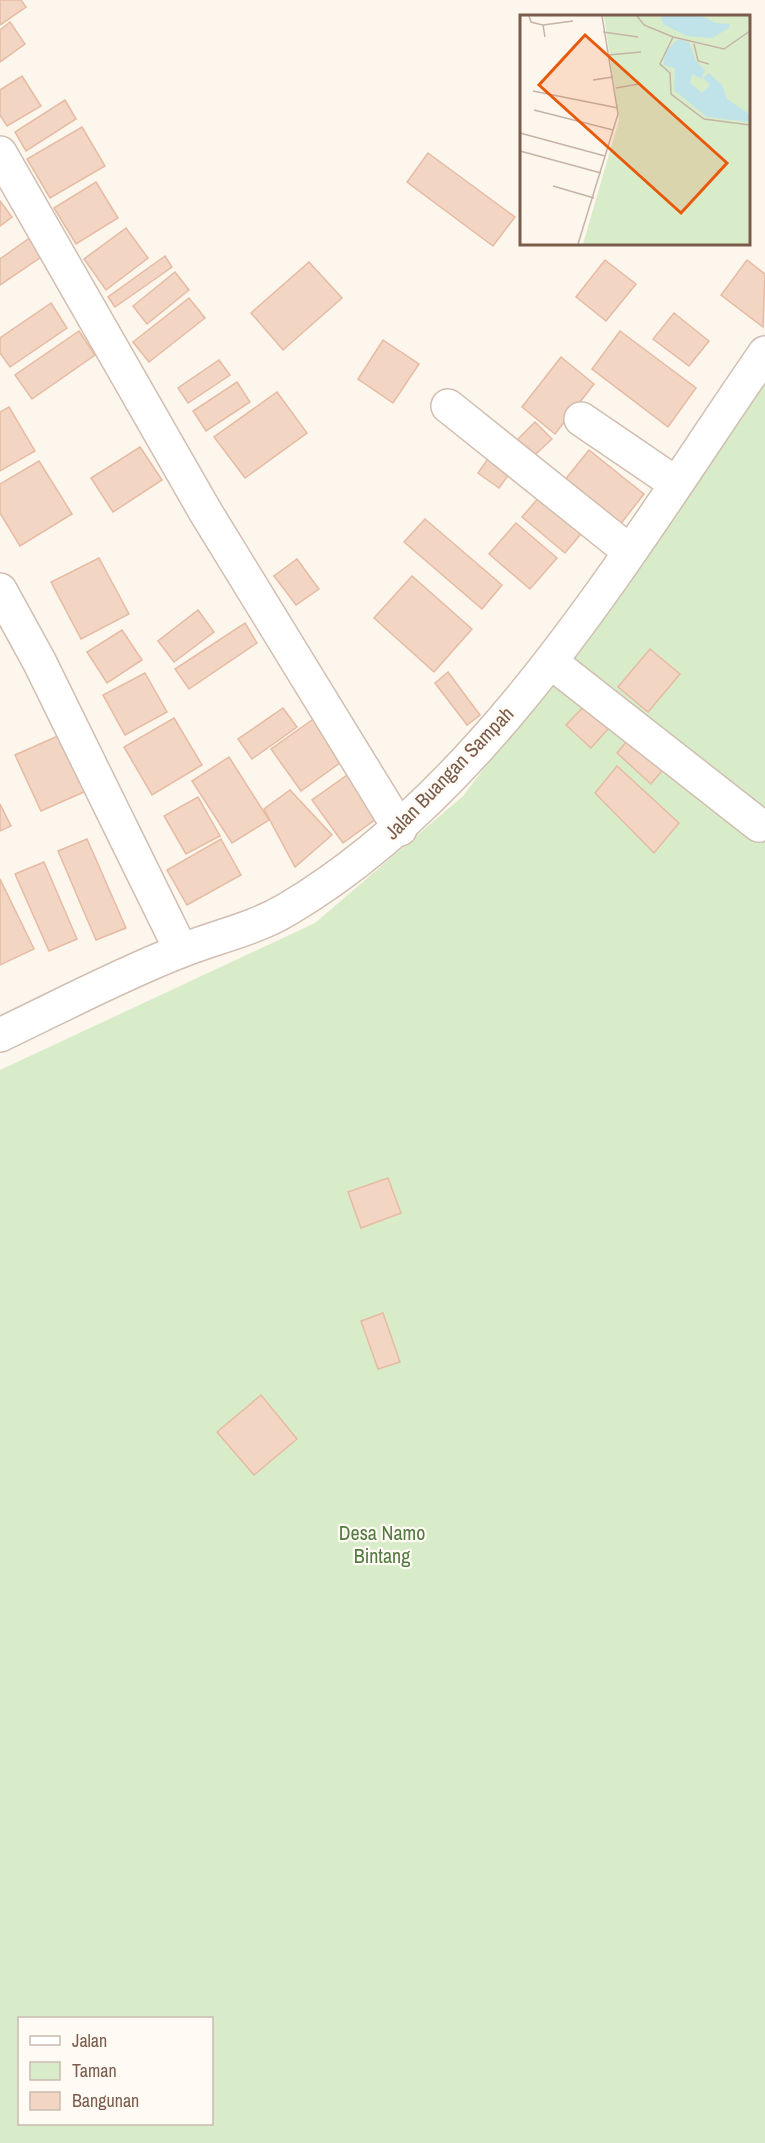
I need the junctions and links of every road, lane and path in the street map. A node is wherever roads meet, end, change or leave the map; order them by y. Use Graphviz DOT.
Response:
graph roads {
  1 [pos="0,153"];
  2 [pos="765,353"];
  3 [pos="448,406"];
  4 [pos="581,419"];
  5 [pos="675,483"];
  6 [pos="629,551"];
  7 [pos="0,590"];
  8 [pos="550,662"];
  9 [pos="759,825"];
  10 [pos="400,829"];
  11 [pos="181,950"];
  12 [pos="0,1035"];
  1 -- 10 [label="street"];
  2 -- 5 [label="street, Jalan Buangan Sampah"];
  3 -- 6 [label="street"];
  4 -- 5 [label="street"];
  5 -- 6 [label="street, Jalan Buangan Sampah"];
  6 -- 8 [label="street, Jalan Buangan Sampah"];
  7 -- 11 [label="street"];
  8 -- 9 [label="street"];
  8 -- 10 [label="street, Jalan Buangan Sampah"];
  10 -- 11 [label="street, Jalan Buangan Sampah"];
  11 -- 12 [label="street, Jalan Buangan Sampah"];
}
